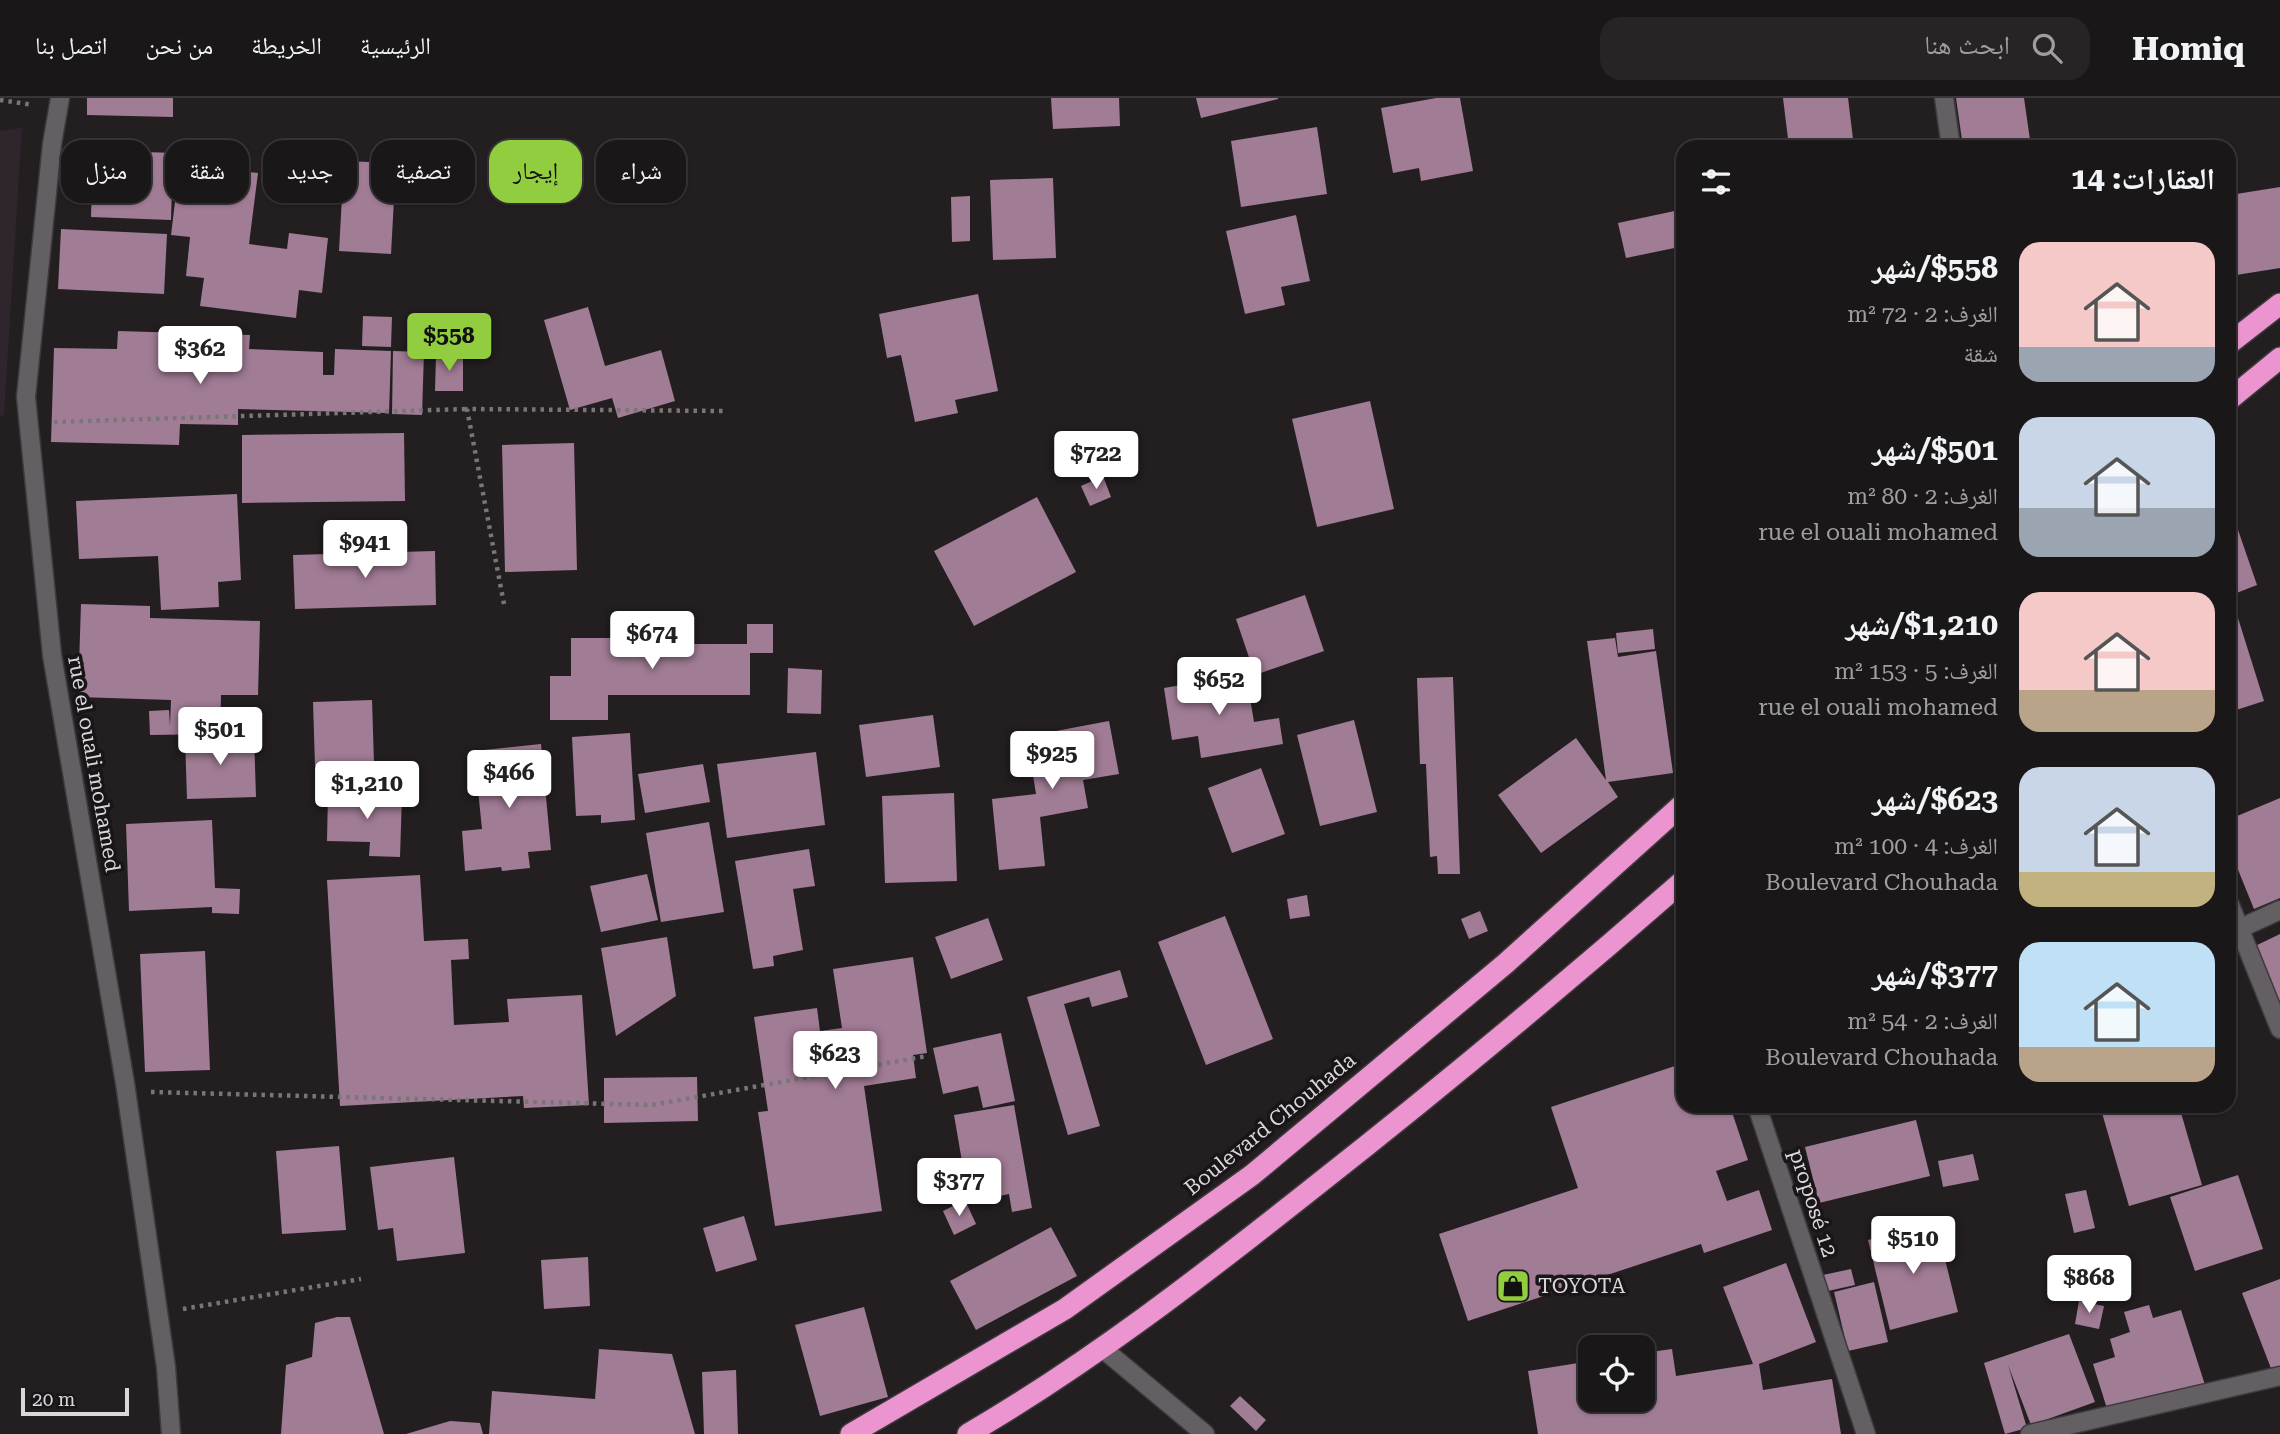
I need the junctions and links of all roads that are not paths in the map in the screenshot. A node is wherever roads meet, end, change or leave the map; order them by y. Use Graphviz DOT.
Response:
graph roads {
  1 [pos="60,98"];
  2 [pos="1944,98"];
  3 [pos="1950,140"];
  4 [pos="2280,304"];
  5 [pos="2236,338"];
  6 [pos="2280,358"];
  7 [pos="2236,394"];
  8 [pos="1676,810"];
  9 [pos="1676,887"];
  10 [pos="2280,910"];
  11 [pos="2236,932"];
  12 [pos="2236,934"];
  13 [pos="2280,1030"];
  14 [pos="1759,1113"];
  15 [pos="1102,1348"];
  16 [pos="2280,1376"];
  17 [pos="171,1434"];
  18 [pos="851,1434"];
  19 [pos="968,1434"];
  20 [pos="1205,1434"];
  21 [pos="1866,1434"];
  22 [pos="2030,1434"];
  1 -- 17 [label="street, rue el ouali mohamed"];
  2 -- 3 [label="street"];
  4 -- 5 [label="highway"];
  6 -- 7 [label="highway"];
  8 -- 18 [label="highway, Boulevard Chouhada"];
  9 -- 15 [label="highway"];
  10 -- 11 [label="street"];
  12 -- 13 [label="street"];
  14 -- 21 [label="street, proposé 12"];
  15 -- 19 [label="highway"];
  15 -- 20 [label="street"];
  16 -- 22 [label="street"];
}
